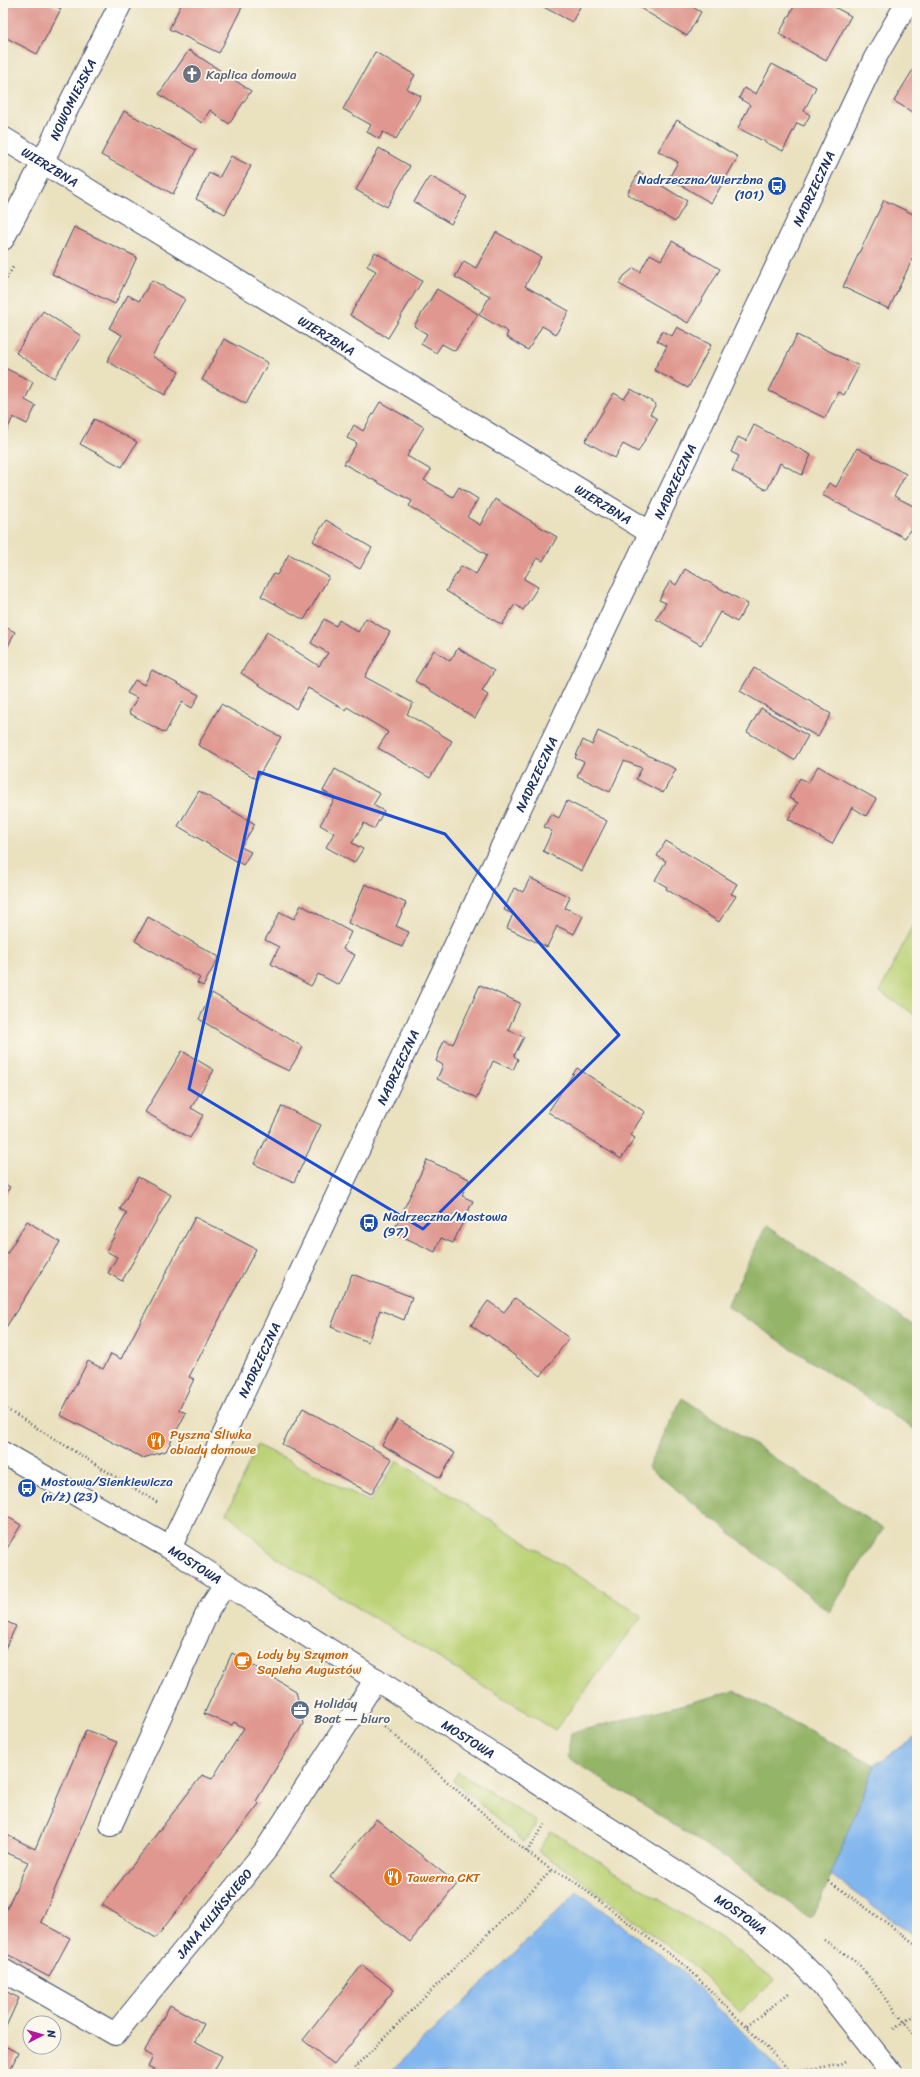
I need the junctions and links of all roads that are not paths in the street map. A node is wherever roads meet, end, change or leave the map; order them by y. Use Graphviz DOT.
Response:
graph roads {
  1 [pos="121,3"];
  2 [pos="907,3"];
  3 [pos="3,138"];
  4 [pos="43,162"];
  5 [pos="3,239"];
  6 [pos="651,533"];
  7 [pos="3,1453"];
  8 [pos="170,1548"];
  9 [pos="226,1584"];
  10 [pos="376,1679"];
  11 [pos="111,1825"];
  12 [pos="3,1970"];
  13 [pos="892,2074"];
  1 -- 4 [label="street, NOWOMIEJSKA"];
  2 -- 6 [label="street, NADRZECZNA"];
  3 -- 4 [label="street, WIERZBNA"];
  4 -- 5 [label="street, NOWOMIEJSKA"];
  4 -- 6 [label="street, WIERZBNA"];
  6 -- 8 [label="street, NADRZECZNA"];
  7 -- 8 [label="street, MOSTOWA"];
  8 -- 9 [label="street, MOSTOWA"];
  9 -- 10 [label="street, MOSTOWA"];
  9 -- 11 [label="street"];
  10 -- 12 [label="street, JANA KILIŃSKIEGO"];
  10 -- 13 [label="street, MOSTOWA, bridge"];
}
